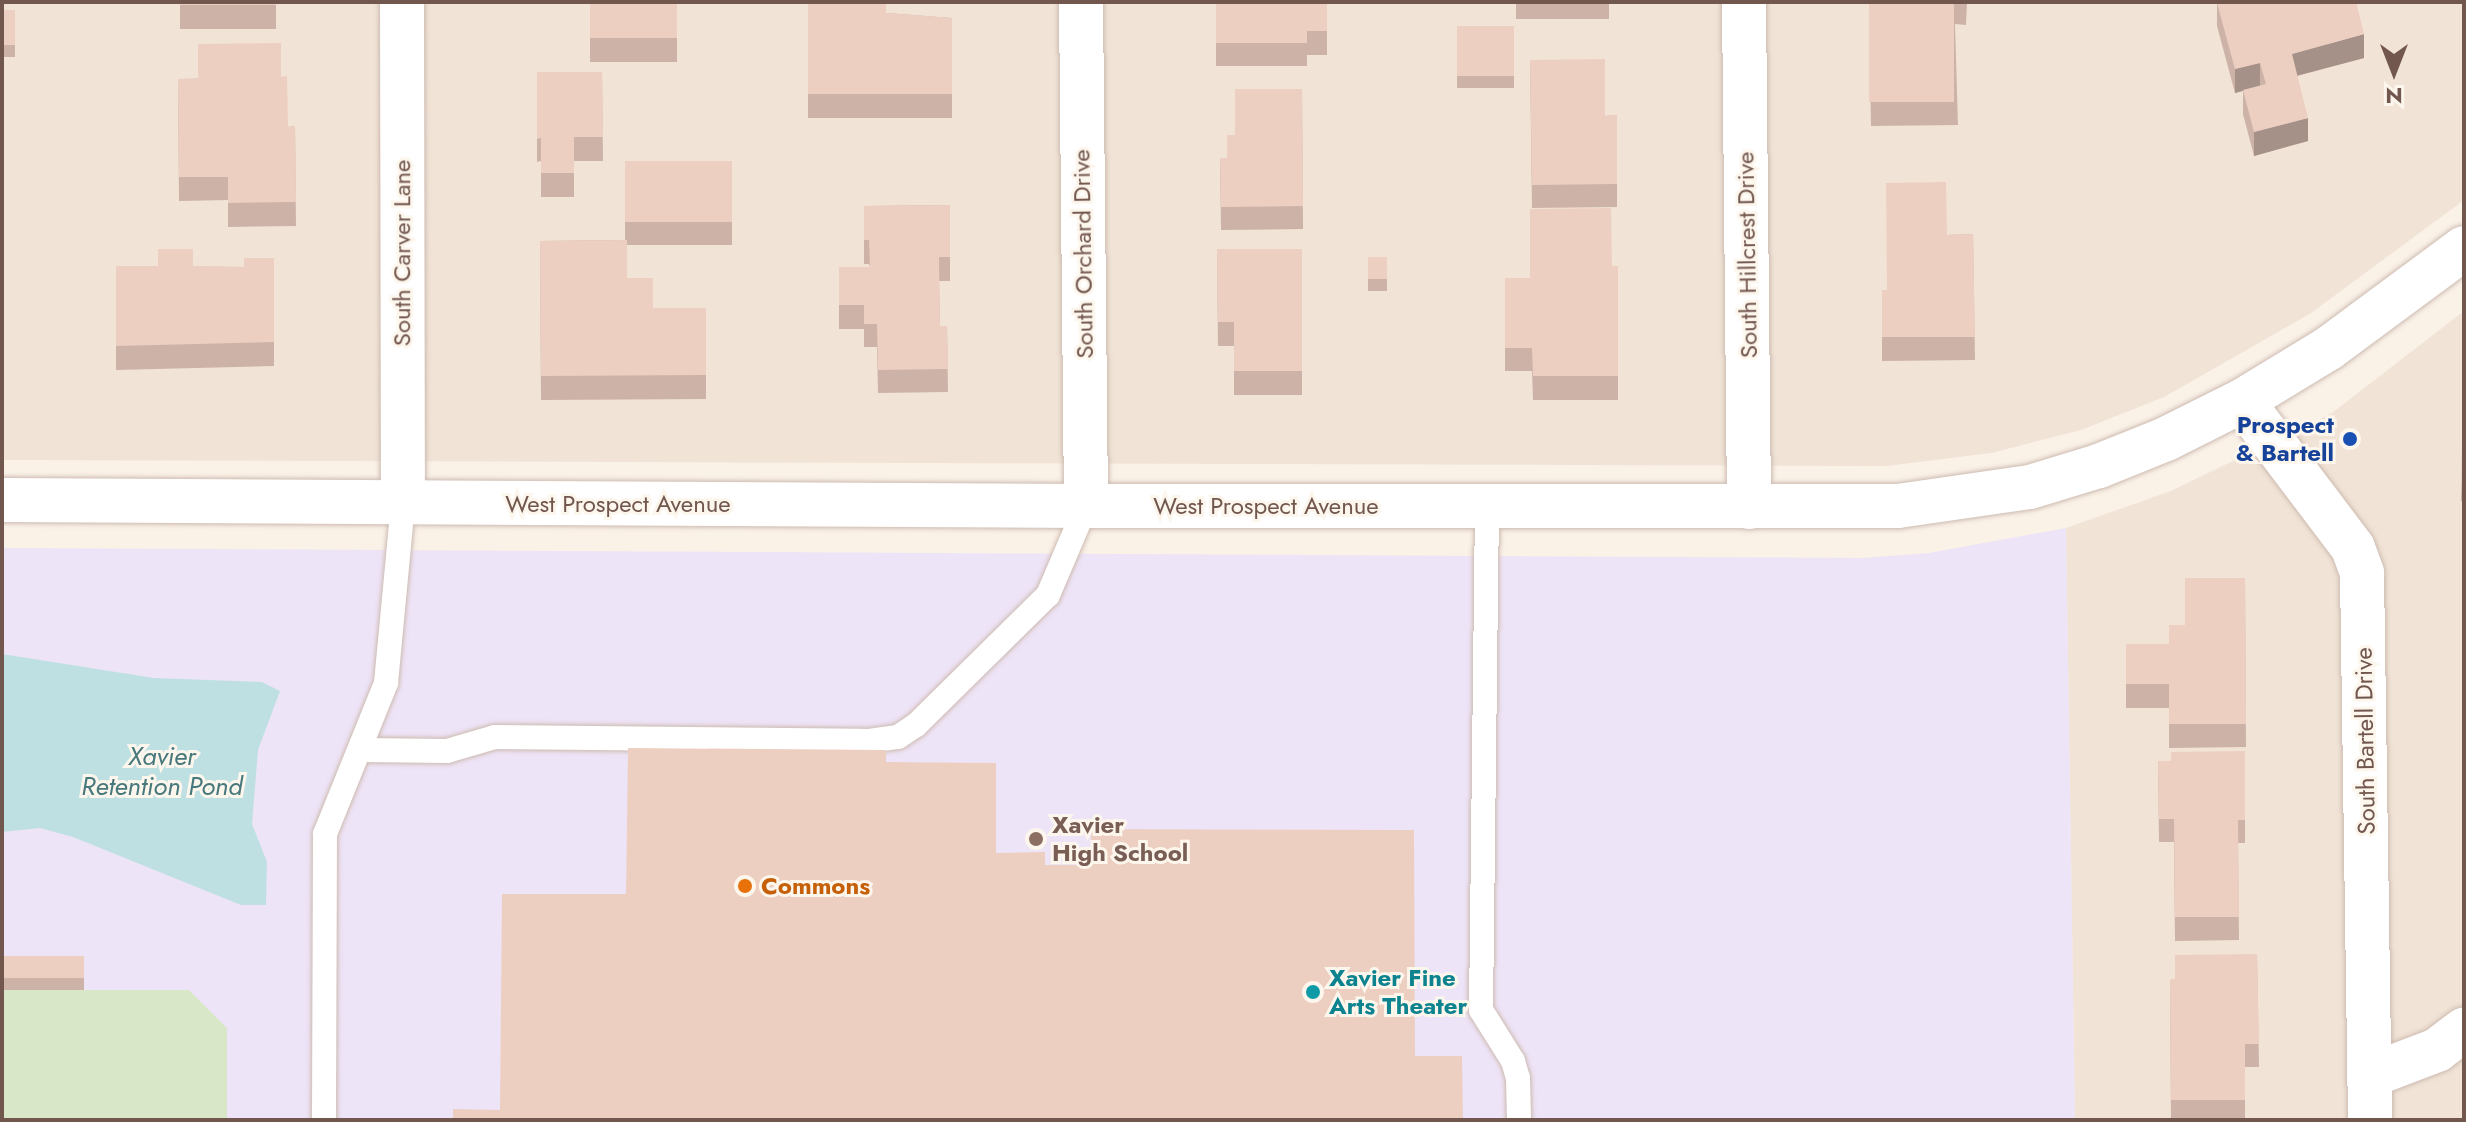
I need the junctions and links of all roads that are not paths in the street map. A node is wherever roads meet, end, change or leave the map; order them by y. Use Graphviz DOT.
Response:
graph roads {
  1 [pos="402,2"];
  2 [pos="1081,2"];
  3 [pos="1744,2"];
  4 [pos="2464,248"];
  5 [pos="2242,401"];
  6 [pos="2,500"];
  7 [pos="403,503"];
  8 [pos="1487,505"];
  9 [pos="1086,506"];
  10 [pos="1749,507"];
  11 [pos="361,750"];
  12 [pos="2464,1030"];
  13 [pos="2369,1076"];
  14 [pos="324,1120"];
  15 [pos="1519,1120"];
  16 [pos="2370,1120"];
  1 -- 7 [label="main road, South Carver Lane"];
  2 -- 9 [label="main road, South Orchard Drive"];
  3 -- 10 [label="main road, South Hillcrest Drive"];
  4 -- 5 [label="main road, West Prospect Avenue"];
  5 -- 10 [label="main road, West Prospect Avenue"];
  5 -- 13 [label="main road, South Bartell Drive"];
  6 -- 7 [label="main road, West Prospect Avenue"];
  7 -- 9 [label="main road, West Prospect Avenue"];
  7 -- 11 [label="lane"];
  8 -- 9 [label="main road, West Prospect Avenue"];
  8 -- 10 [label="main road, West Prospect Avenue"];
  8 -- 15 [label="lane"];
  9 -- 11 [label="lane"];
  11 -- 14 [label="lane"];
  12 -- 13 [label="main road"];
  13 -- 16 [label="main road, South Bartell Drive"];
}
